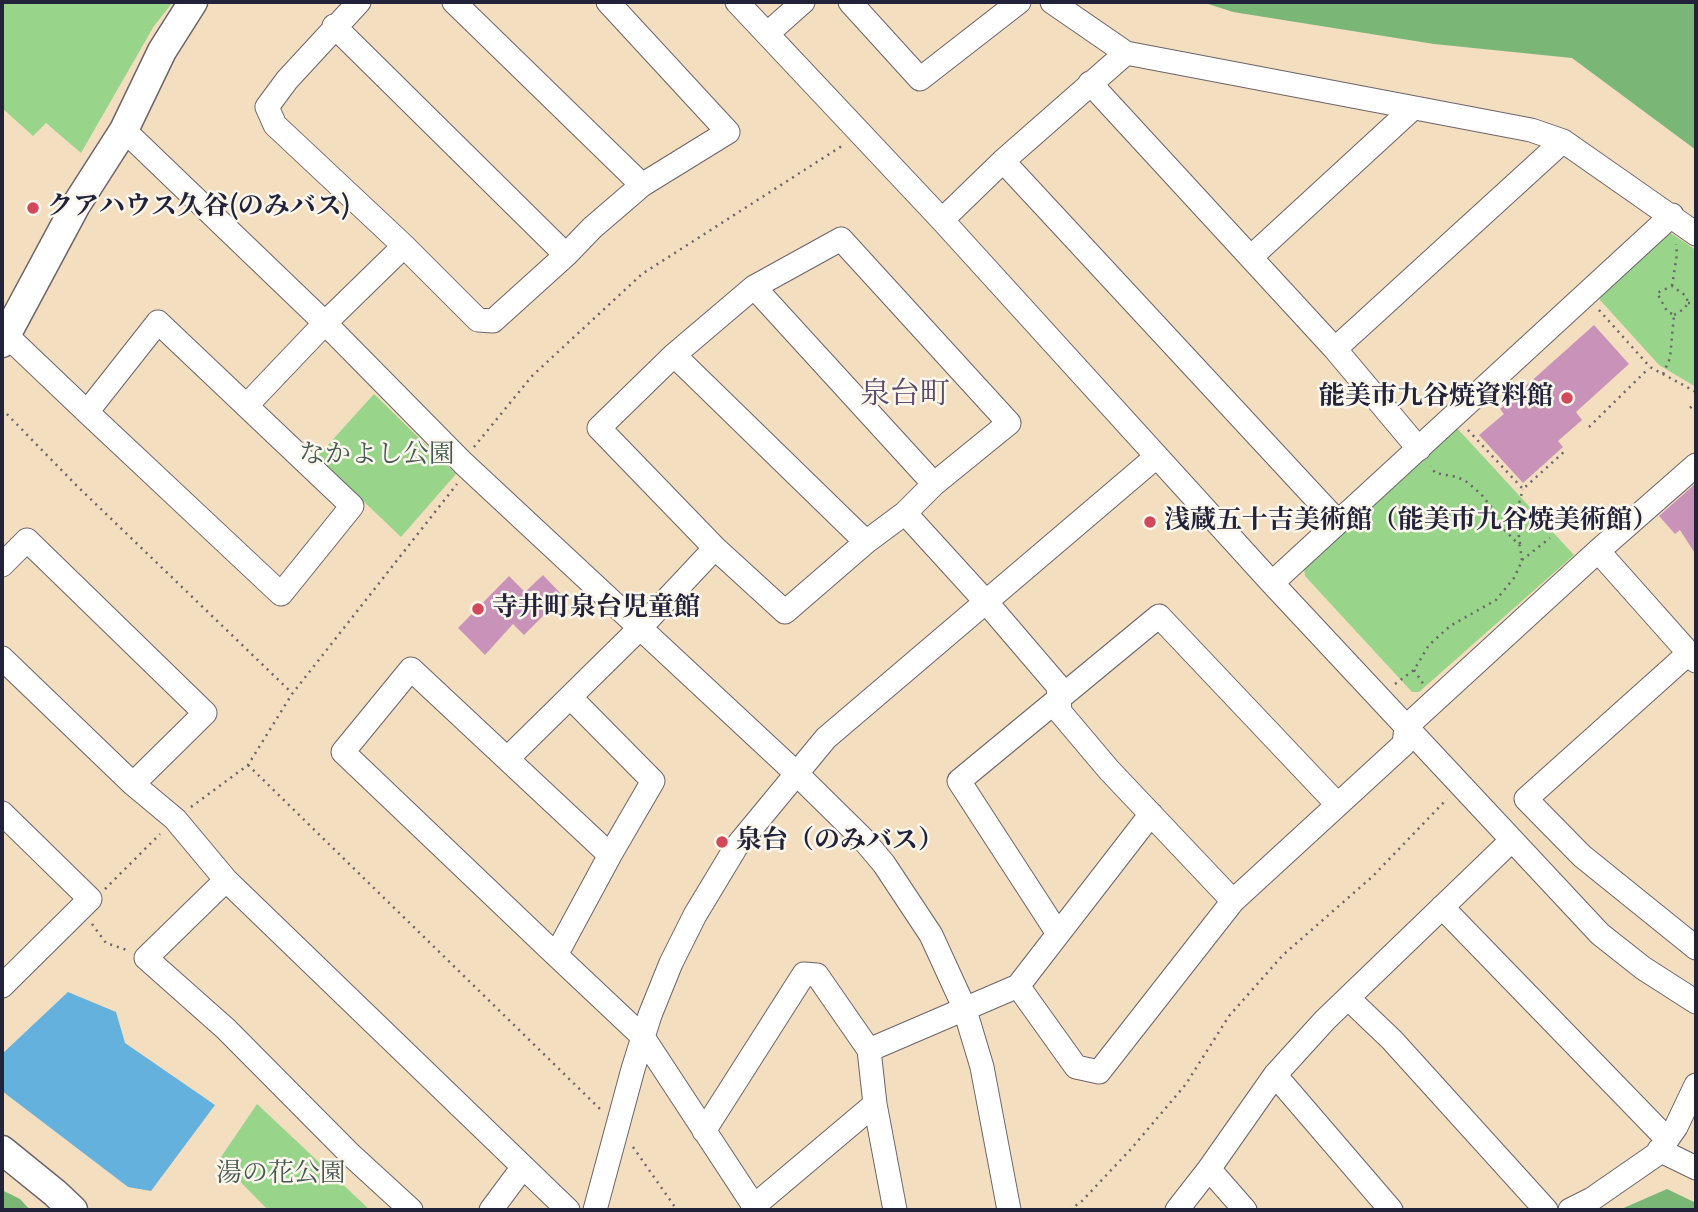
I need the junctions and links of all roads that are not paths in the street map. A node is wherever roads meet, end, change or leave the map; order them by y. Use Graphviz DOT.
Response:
graph roads {
  1 [pos="193,2"];
  2 [pos="359,2"];
  3 [pos="454,2"];
  4 [pos="608,2"];
  5 [pos="737,2"];
  6 [pos="803,2"];
  7 [pos="850,2"];
  8 [pos="1019,2"];
  9 [pos="1052,2"];
  10 [pos="334,26"];
  11 [pos="767,34"];
  12 [pos="1126,53"];
  13 [pos="1090,83"];
  14 [pos="1412,109"];
  15 [pos="124,130"];
  16 [pos="1563,141"];
  17 [pos="1003,161"];
  18 [pos="642,185"];
  19 [pos="1672,215"];
  20 [pos="942,220"];
  21 [pos="1696,234"];
  22 [pos="404,246"];
  23 [pos="566,255"];
  24 [pos="1251,257"];
  25 [pos="754,287"];
  26 [pos="325,323"];
  27 [pos="3,336"];
  28 [pos="1335,349"];
  29 [pos="674,355"];
  30 [pos="247,405"];
  31 [pos="87,412"];
  32 [pos="1419,449"];
  33 [pos="1156,457"];
  34 [pos="1696,465"];
  35 [pos="934,484"];
  36 [pos="905,513"];
  37 [pos="1337,521"];
  38 [pos="866,542"];
  39 [pos="715,548"];
  40 [pos="1598,551"];
  41 [pos="2,565"];
  42 [pos="1272,583"];
  43 [pos="987,603"];
  44 [pos="640,628"];
  45 [pos="1693,657"];
  46 [pos="2,658"];
  47 [pos="570,697"];
  48 [pos="1059,698"];
  49 [pos="1406,727"];
  50 [pos="508,758"];
  51 [pos="797,774"];
  52 [pos="133,784"];
  53 [pos="1337,804"];
  54 [pos="1151,814"];
  55 [pos="5,824"];
  56 [pos="1512,840"];
  57 [pos="610,855"];
  58 [pos="226,880"];
  59 [pos="1233,901"];
  60 [pos="1442,907"];
  61 [pos="1057,932"];
  62 [pos="1696,948"];
  63 [pos="556,955"];
  64 [pos="2,986"];
  65 [pos="1018,986"];
  66 [pos="1348,998"];
  67 [pos="1696,1002"];
  68 [pos="964,1007"];
  69 [pos="643,1037"];
  70 [pos="869,1050"];
  71 [pos="1275,1075"];
  72 [pos="1696,1085"];
  73 [pos="875,1104"];
  74 [pos="704,1130"];
  75 [pos="1663,1145"];
  76 [pos="2,1150"];
  77 [pos="523,1167"];
  78 [pos="1696,1168"];
  79 [pos="1209,1169"];
  80 [pos="755,1208"];
  81 [pos="73,1210"];
  82 [pos="411,1210"];
  83 [pos="491,1210"];
  84 [pos="568,1210"];
  85 [pos="595,1210"];
  86 [pos="895,1210"];
  87 [pos="1009,1210"];
  88 [pos="1177,1210"];
  89 [pos="1245,1210"];
  90 [pos="1391,1210"];
  91 [pos="1546,1210"];
  92 [pos="1570,1210"];
  1 -- 15 [label="main road"];
  2 -- 10 [label="street"];
  3 -- 18 [label="street"];
  4 -- 18 [label="street"];
  5 -- 11 [label="street"];
  6 -- 11 [label="street"];
  7 -- 8 [label="street"];
  9 -- 12 [label="street"];
  10 -- 22 [label="street"];
  10 -- 23 [label="street"];
  11 -- 20 [label="street"];
  12 -- 13 [label="street"];
  12 -- 14 [label="street"];
  13 -- 17 [label="street"];
  13 -- 24 [label="street"];
  14 -- 16 [label="street"];
  14 -- 24 [label="street"];
  15 -- 26 [label="street"];
  15 -- 27 [label="main road"];
  16 -- 19 [label="street"];
  16 -- 28 [label="street"];
  17 -- 20 [label="street"];
  17 -- 37 [label="street"];
  18 -- 23 [label="street"];
  19 -- 21 [label="street"];
  19 -- 32 [label="street"];
  20 -- 33 [label="street"];
  22 -- 23 [label="street"];
  22 -- 26 [label="street"];
  24 -- 28 [label="street"];
  25 -- 29 [label="street"];
  25 -- 35 [label="street"];
  25 -- 35 [label="street"];
  26 -- 30 [label="street"];
  26 -- 44 [label="street"];
  27 -- 31 [label="street"];
  28 -- 32 [label="street"];
  29 -- 38 [label="street"];
  29 -- 39 [label="street"];
  30 -- 31 [label="street"];
  30 -- 31 [label="street"];
  32 -- 37 [label="street"];
  33 -- 42 [label="street"];
  33 -- 43 [label="street"];
  34 -- 40 [label="street"];
  35 -- 36 [label="street"];
  36 -- 38 [label="street"];
  36 -- 43 [label="street"];
  37 -- 42 [label="street"];
  38 -- 39 [label="street"];
  39 -- 44 [label="street"];
  40 -- 45 [label="street"];
  40 -- 49 [label="street"];
  41 -- 52 [label="street"];
  42 -- 49 [label="street"];
  43 -- 48 [label="street"];
  43 -- 51 [label="street"];
  44 -- 47 [label="street"];
  44 -- 51 [label="street"];
  45 -- 62 [label="street"];
  46 -- 52 [label="street"];
  47 -- 50 [label="street"];
  47 -- 57 [label="street"];
  48 -- 53 [label="street"];
  48 -- 54 [label="street"];
  48 -- 61 [label="street"];
  49 -- 53 [label="street"];
  49 -- 56 [label="street"];
  50 -- 57 [label="street"];
  50 -- 63 [label="street"];
  51 -- 68 [label="street"];
  51 -- 69 [label="street"];
  52 -- 58 [label="street"];
  53 -- 59 [label="street"];
  54 -- 59 [label="street"];
  54 -- 61 [label="street"];
  55 -- 64 [label="street"];
  56 -- 60 [label="street"];
  56 -- 67 [label="street"];
  57 -- 63 [label="street"];
  58 -- 77 [label="street"];
  58 -- 82 [label="street"];
  59 -- 65 [label="street"];
  60 -- 66 [label="street"];
  60 -- 75 [label="street"];
  61 -- 65 [label="street"];
  63 -- 69 [label="street"];
  65 -- 68 [label="street"];
  66 -- 71 [label="street"];
  66 -- 91 [label="street"];
  68 -- 70 [label="street"];
  68 -- 87 [label="street"];
  69 -- 74 [label="street"];
  69 -- 85 [label="street"];
  70 -- 73 [label="street"];
  70 -- 74 [label="street"];
  71 -- 79 [label="street"];
  71 -- 90 [label="street"];
  72 -- 75 [label="street"];
  73 -- 80 [label="street"];
  73 -- 86 [label="street"];
  74 -- 80 [label="street"];
  75 -- 78 [label="street"];
  75 -- 92 [label="street"];
  76 -- 81 [label="main road"];
  77 -- 83 [label="street"];
  77 -- 84 [label="street"];
  79 -- 88 [label="street"];
  79 -- 89 [label="street"];
}
